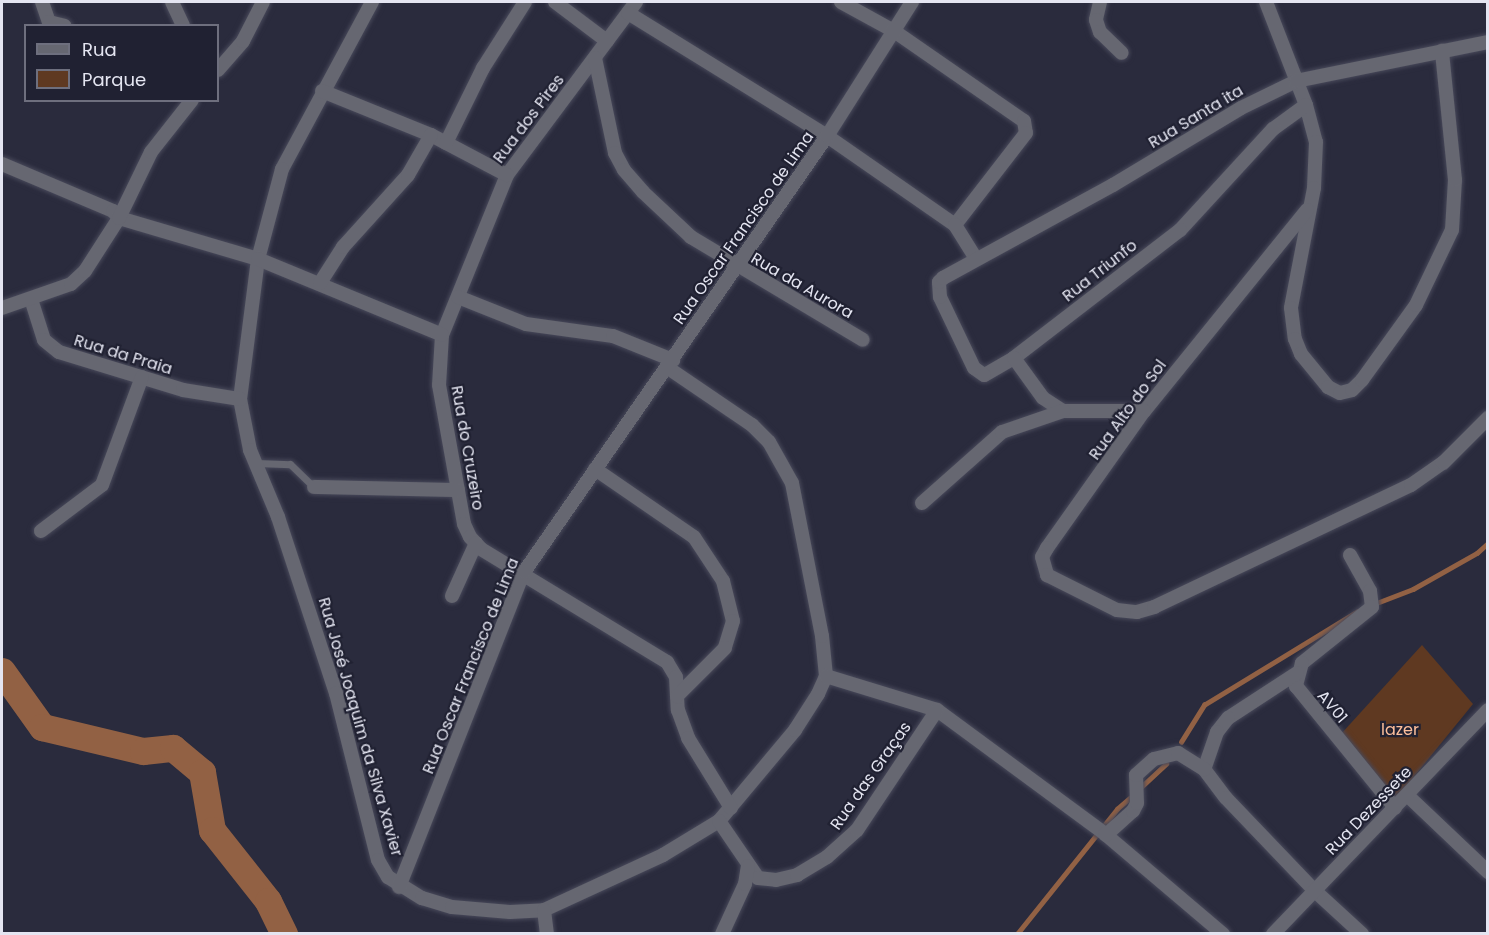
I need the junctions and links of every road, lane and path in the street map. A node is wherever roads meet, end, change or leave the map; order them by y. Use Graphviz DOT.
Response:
graph roads {
  1 [pos="42,2"];
  2 [pos="172,2"];
  3 [pos="263,2"];
  4 [pos="372,2"];
  5 [pos="525,2"];
  6 [pos="555,2"];
  7 [pos="841,2"];
  8 [pos="912,2"];
  9 [pos="1100,2"];
  10 [pos="1266,2"];
  11 [pos="632,7"];
  12 [pos="57,24"];
  13 [pos="182,24"];
  14 [pos="894,31"];
  15 [pos="607,41"];
  16 [pos="1488,42"];
  17 [pos="1442,51"];
  18 [pos="1122,53"];
  19 [pos="596,58"];
  20 [pos="219,69"];
  21 [pos="1296,81"];
  22 [pos="322,91"];
  23 [pos="190,102"];
  24 [pos="1306,105"];
  25 [pos="431,135"];
  26 [pos="827,136"];
  27 [pos="446,143"];
  28 [pos="2,164"];
  29 [pos="507,175"];
  30 [pos="1307,210"];
  31 [pos="119,218"];
  32 [pos="955,225"];
  33 [pos="258,259"];
  34 [pos="976,259"];
  35 [pos="736,267"];
  36 [pos="943,278"];
  37 [pos="320,283"];
  38 [pos="458,297"];
  39 [pos="31,299"];
  40 [pos="2,308"];
  41 [pos="442,335"];
  42 [pos="863,340"];
  43 [pos="1014,358"];
  44 [pos="670,364"];
  45 [pos="142,377"];
  46 [pos="240,399"];
  47 [pos="1063,411"];
  48 [pos="1144,411"];
  49 [pos="1488,418"];
  50 [pos="256,464"];
  51 [pos="595,469"];
  52 [pos="314,487"];
  53 [pos="458,490"];
  54 [pos="922,503"];
  55 [pos="41,531"];
  56 [pos="476,543"];
  57 [pos="1350,555"];
  58 [pos="524,572"];
  59 [pos="452,596"];
  60 [pos="1297,673"];
  61 [pos="826,676"];
  62 [pos="677,696"];
  63 [pos="937,710"];
  64 [pos="1488,710"];
  65 [pos="1204,769"];
  66 [pos="1407,795"];
  67 [pos="731,808"];
  68 [pos="1395,808"];
  69 [pos="719,821"];
  70 [pos="1106,835"];
  71 [pos="748,866"];
  72 [pos="1488,872"];
  73 [pos="399,887"];
  74 [pos="1315,891"];
  75 [pos="544,910"];
  76 [pos="547,933"];
  77 [pos="722,933"];
  78 [pos="1222,933"];
  79 [pos="1273,933"];
  80 [pos="1362,933"];
  1 -- 12 [label="street"];
  2 -- 13 [label="street"];
  3 -- 20 [label="street"];
  4 -- 22 [label="street, Rua José Joaquim da Silva Xavier"];
  5 -- 27 [label="street"];
  6 -- 15 [label="street"];
  7 -- 14 [label="street"];
  8 -- 14 [label="street, Rua Oscar Francisco de Lima"];
  9 -- 18 [label="street"];
  10 -- 21 [label="street"];
  11 -- 15 [label="street, Rua dos Pires"];
  11 -- 26 [label="street"];
  14 -- 26 [label="street, Rua Oscar Francisco de Lima"];
  14 -- 32 [label="street"];
  15 -- 19 [label="street, Rua dos Pires"];
  16 -- 17 [label="street, Rua Santa ita"];
  17 -- 21 [label="street, Rua Santa ita"];
  17 -- 30 [label="street"];
  19 -- 29 [label="street, Rua dos Pires"];
  19 -- 35 [label="street, Rua da Aurora"];
  21 -- 24 [label="street"];
  21 -- 34 [label="street, Rua Santa ita"];
  22 -- 25 [label="street"];
  22 -- 33 [label="street, Rua José Joaquim da Silva Xavier"];
  23 -- 31 [label="street"];
  24 -- 30 [label="street"];
  24 -- 43 [label="street, Rua Triunfo"];
  25 -- 27 [label="street"];
  25 -- 37 [label="street"];
  26 -- 32 [label="street"];
  26 -- 35 [label="street, Rua Oscar Francisco de Lima"];
  27 -- 29 [label="street"];
  28 -- 31 [label="street"];
  29 -- 38 [label="street, Rua dos Pires"];
  30 -- 48 [label="street, Rua Alto do Sol"];
  31 -- 33 [label="street"];
  31 -- 39 [label="street"];
  32 -- 34 [label="street"];
  33 -- 37 [label="street"];
  33 -- 46 [label="street, Rua José Joaquim da Silva Xavier"];
  34 -- 36 [label="street, Rua Santa ita"];
  35 -- 42 [label="street, Rua da Aurora"];
  35 -- 44 [label="street, Rua Oscar Francisco de Lima"];
  36 -- 43 [label="street, Rua Triunfo"];
  37 -- 41 [label="street"];
  38 -- 41 [label="street, Rua dos Pires"];
  38 -- 44 [label="street"];
  39 -- 40 [label="street"];
  39 -- 45 [label="street, Rua da Praia"];
  41 -- 53 [label="street, Rua do Cruzeiro"];
  43 -- 47 [label="street"];
  44 -- 51 [label="street, Rua Oscar Francisco de Lima"];
  44 -- 61 [label="street"];
  45 -- 46 [label="street, Rua da Praia"];
  45 -- 55 [label="street"];
  46 -- 50 [label="street, Rua José Joaquim da Silva Xavier"];
  47 -- 48 [label="street"];
  47 -- 54 [label="street"];
  48 -- 49 [label="street, Rua Alto do Sol"];
  50 -- 52 [label="lane"];
  50 -- 73 [label="street, Rua José Joaquim da Silva Xavier"];
  51 -- 58 [label="street, Rua Oscar Francisco de Lima"];
  51 -- 62 [label="street"];
  52 -- 53 [label="street"];
  53 -- 56 [label="street, Rua do Cruzeiro"];
  56 -- 58 [label="street"];
  56 -- 59 [label="street"];
  57 -- 60 [label="street"];
  58 -- 62 [label="street"];
  58 -- 73 [label="street, Rua Oscar Francisco de Lima"];
  60 -- 65 [label="street"];
  60 -- 68 [label="street, AV01"];
  61 -- 63 [label="street"];
  61 -- 67 [label="street"];
  62 -- 67 [label="street"];
  63 -- 70 [label="street"];
  63 -- 71 [label="street, Rua das Graças"];
  64 -- 66 [label="street, Rua Dezessete"];
  65 -- 70 [label="street"];
  65 -- 74 [label="street"];
  66 -- 68 [label="street, Rua Dezessete"];
  66 -- 72 [label="street"];
  67 -- 69 [label="street"];
  68 -- 74 [label="street, Rua Dezessete"];
  69 -- 71 [label="street, Rua das Graças"];
  69 -- 75 [label="street"];
  70 -- 78 [label="street"];
  71 -- 77 [label="street"];
  73 -- 75 [label="street"];
  74 -- 79 [label="street, Rua Dezessete"];
  74 -- 80 [label="street"];
  75 -- 76 [label="street"];
}
